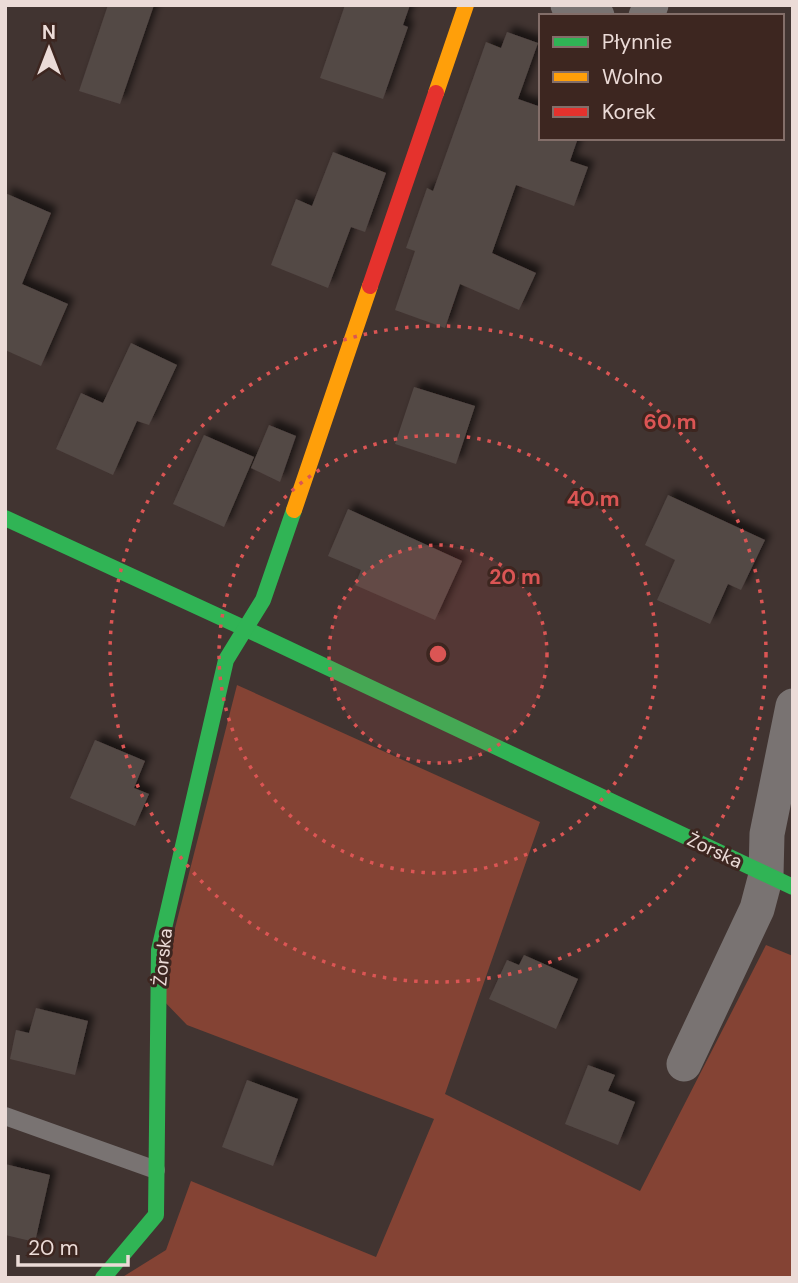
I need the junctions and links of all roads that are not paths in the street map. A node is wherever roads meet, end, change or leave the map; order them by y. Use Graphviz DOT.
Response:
graph roads {
  1 [pos="466,5"];
  2 [pos="568,5"];
  3 [pos="592,14"];
  4 [pos="5,518"];
  5 [pos="246,629"];
  6 [pos="793,706"];
  7 [pos="780,881"];
  8 [pos="684,1065"];
  9 [pos="5,1116"];
  10 [pos="156,1170"];
  11 [pos="103,1278"];
  1 -- 5 [label="street"];
  2 -- 3 [label="street"];
  4 -- 5 [label="street, Żorska"];
  5 -- 7 [label="street, Żorska"];
  5 -- 10 [label="street, Żorska"];
  6 -- 7 [label="street, Żorska"];
  7 -- 8 [label="street"];
  9 -- 10 [label="lane"];
  10 -- 11 [label="street, Żorska"];
}
